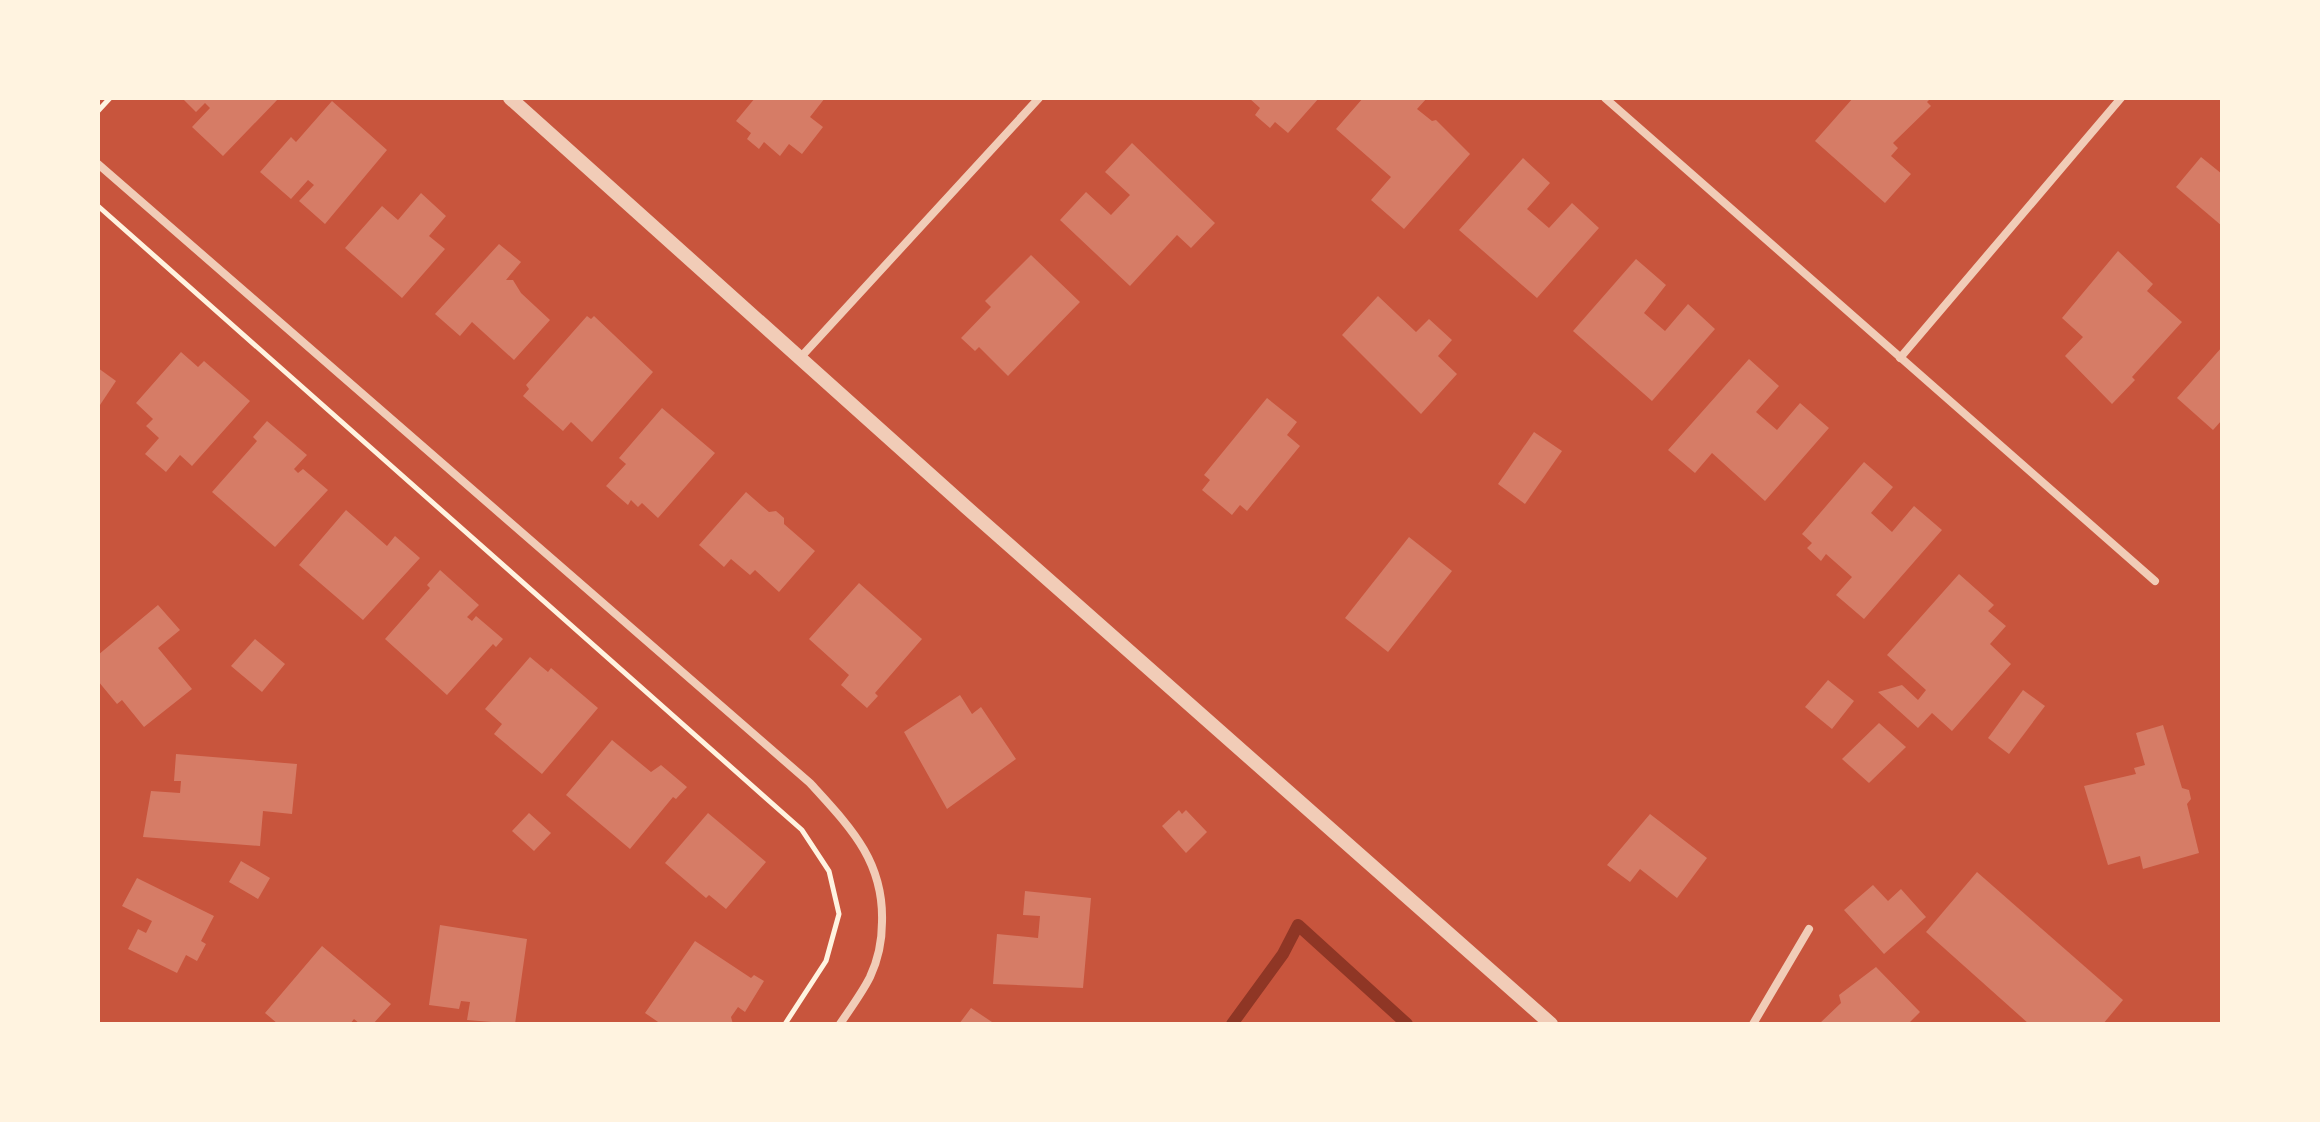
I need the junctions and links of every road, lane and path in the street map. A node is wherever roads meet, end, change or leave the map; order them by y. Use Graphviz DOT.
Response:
graph roads {
  1 [pos="110,98"];
  2 [pos="510,98"];
  3 [pos="1039,98"];
  4 [pos="1605,98"];
  5 [pos="2121,98"];
  6 [pos="98,111"];
  7 [pos="98,164"];
  8 [pos="98,206"];
  9 [pos="800,358"];
  10 [pos="1900,358"];
  11 [pos="2155,581"];
  12 [pos="1809,929"];
  13 [pos="785,1024"];
  14 [pos="840,1024"];
  15 [pos="1551,1024"];
  16 [pos="1753,1024"];
  1 -- 6 [label="path"];
  2 -- 9 [label="street"];
  3 -- 9 [label="street"];
  4 -- 10 [label="street"];
  5 -- 10 [label="street"];
  7 -- 14 [label="street"];
  8 -- 13 [label="path"];
  9 -- 15 [label="street"];
  10 -- 11 [label="street"];
  12 -- 16 [label="street"];
}
